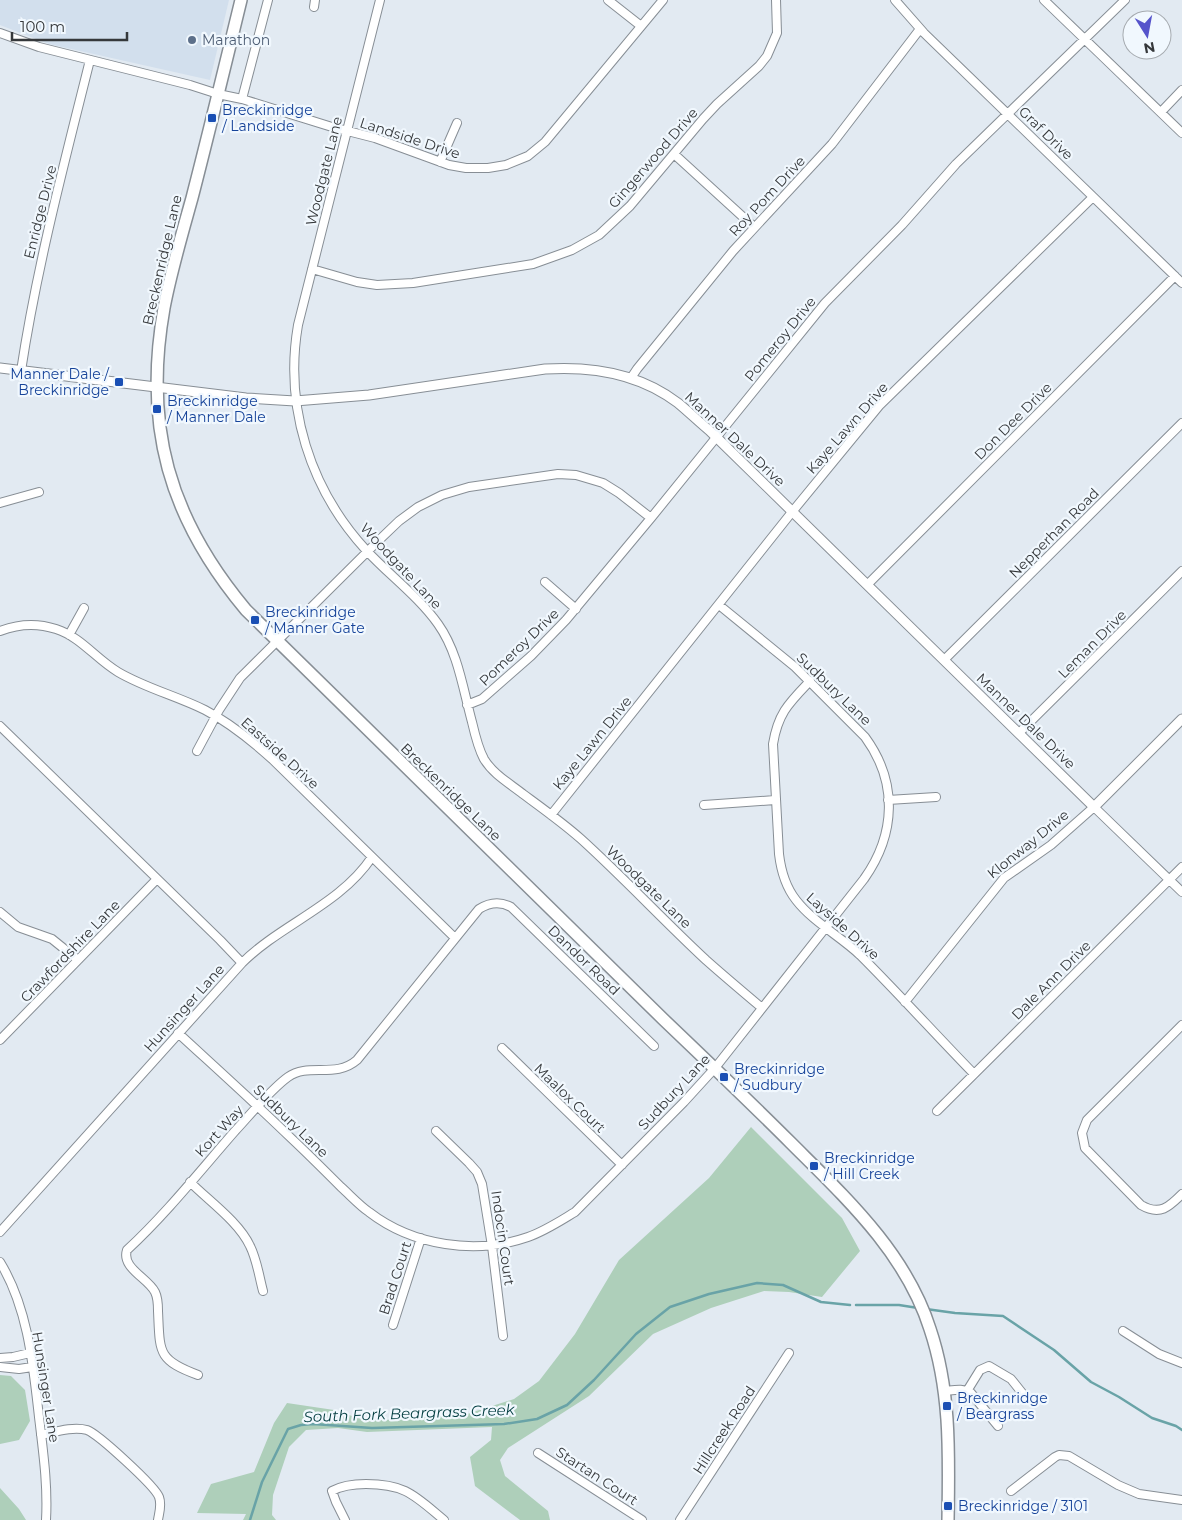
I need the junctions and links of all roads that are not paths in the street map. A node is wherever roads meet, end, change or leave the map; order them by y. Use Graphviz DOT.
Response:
graph roads {
  1 [pos="241,0"];
  2 [pos="268,0"];
  3 [pos="380,0"];
  4 [pos="608,0"];
  5 [pos="663,0"];
  6 [pos="776,0"];
  7 [pos="895,0"];
  8 [pos="1044,0"];
  9 [pos="1125,0"];
  10 [pos="641,26"];
  11 [pos="920,29"];
  12 [pos="0,33"];
  13 [pos="1084,39"];
  14 [pos="90,60"];
  15 [pos="1182,90"];
  16 [pos="218,94"];
  17 [pos="242,99"];
  18 [pos="1161,112"];
  19 [pos="1007,113"];
  20 [pos="456,123"];
  21 [pos="347,131"];
  22 [pos="1182,134"];
  23 [pos="674,154"];
  24 [pos="440,162"];
  25 [pos="1093,197"];
  26 [pos="754,226"];
  27 [pos="312,269"];
  28 [pos="1175,276"];
  29 [pos="1182,282"];
  30 [pos="0,368"];
  31 [pos="21,371"];
  32 [pos="631,378"];
  33 [pos="157,386"];
  34 [pos="295,401"];
  35 [pos="1182,423"];
  36 [pos="716,438"];
  37 [pos="40,492"];
  38 [pos="0,503"];
  39 [pos="792,512"];
  40 [pos="652,518"];
  41 [pos="367,552"];
  42 [pos="1182,571"];
  43 [pos="545,582"];
  44 [pos="868,584"];
  45 [pos="718,605"];
  46 [pos="84,608"];
  47 [pos="576,610"];
  48 [pos="0,631"];
  49 [pos="69,635"];
  50 [pos="277,642"];
  51 [pos="944,660"];
  52 [pos="810,681"];
  53 [pos="467,705"];
  54 [pos="216,717"];
  55 [pos="1182,719"];
  56 [pos="0,726"];
  57 [pos="1019,734"];
  58 [pos="197,750"];
  59 [pos="936,797"];
  60 [pos="775,800"];
  61 [pos="888,800"];
  62 [pos="704,805"];
  63 [pos="1094,807"];
  64 [pos="551,815"];
  65 [pos="372,857"];
  66 [pos="1182,867"];
  67 [pos="157,879"];
  68 [pos="1169,880"];
  69 [pos="1182,892"];
  70 [pos="492,903"];
  71 [pos="0,912"];
  72 [pos="826,928"];
  73 [pos="455,938"];
  74 [pos="78,960"];
  75 [pos="242,964"];
  76 [pos="905,1002"];
  77 [pos="762,1008"];
  78 [pos="1182,1025"];
  79 [pos="178,1033"];
  80 [pos="0,1040"];
  81 [pos="654,1046"];
  82 [pos="502,1048"];
  83 [pos="715,1068"];
  84 [pos="974,1074"];
  85 [pos="258,1107"];
  86 [pos="937,1111"];
  87 [pos="436,1130"];
  88 [pos="622,1165"];
  89 [pos="190,1182"];
  90 [pos="1182,1194"];
  91 [pos="0,1232"];
  92 [pos="421,1238"];
  93 [pos="492,1246"];
  94 [pos="0,1262"];
  95 [pos="263,1291"];
  96 [pos="393,1325"];
  97 [pos="1123,1331"];
  98 [pos="504,1336"];
  99 [pos="30,1353"];
  100 [pos="789,1353"];
  101 [pos="0,1358"];
  102 [pos="1182,1363"];
  103 [pos="32,1366"];
  104 [pos="0,1367"];
  105 [pos="198,1375"];
  106 [pos="945,1391"];
  107 [pos="967,1391"];
  108 [pos="1027,1399"];
  109 [pos="998,1426"];
  110 [pos="41,1436"];
  111 [pos="538,1453"];
  112 [pos="1011,1491"];
  113 [pos="1182,1500"];
  114 [pos="46,1520"];
  115 [pos="158,1520"];
  116 [pos="345,1520"];
  117 [pos="444,1520"];
  118 [pos="642,1520"];
  119 [pos="680,1520"];
  120 [pos="948,1520"];
  1 -- 16 [label="main road, Breckenridge Lane"];
  2 -- 17 [label="street"];
  3 -- 21 [label="street, Woodgate Lane"];
  4 -- 10 [label="street"];
  5 -- 10 [label="street, Landside Drive"];
  6 -- 23 [label="street, Gingerwood Drive"];
  7 -- 11 [label="street, Graf Drive"];
  8 -- 13 [label="street"];
  9 -- 13 [label="street, Pomeroy Drive"];
  10 -- 24 [label="street, Landside Drive"];
  11 -- 19 [label="street, Graf Drive"];
  11 -- 26 [label="street, Roy Pom Drive"];
  12 -- 14 [label="street, Landside Drive"];
  13 -- 18 [label="street"];
  13 -- 19 [label="street, Pomeroy Drive"];
  14 -- 16 [label="street, Landside Drive"];
  14 -- 31 [label="street, Enridge Drive"];
  15 -- 18 [label="street"];
  16 -- 17 [label="street, Landside Drive"];
  16 -- 33 [label="main road, Breckenridge Lane"];
  17 -- 21 [label="street, Landside Drive"];
  18 -- 22 [label="street"];
  19 -- 25 [label="street, Graf Drive"];
  19 -- 36 [label="street, Pomeroy Drive"];
  20 -- 24 [label="street"];
  21 -- 24 [label="street, Landside Drive"];
  21 -- 27 [label="street, Woodgate Lane"];
  23 -- 26 [label="street"];
  23 -- 27 [label="street, Gingerwood Drive"];
  25 -- 28 [label="street, Graf Drive"];
  25 -- 39 [label="street, Kaye Lawn Drive"];
  26 -- 32 [label="street, Roy Pom Drive"];
  27 -- 34 [label="street, Woodgate Lane"];
  28 -- 29 [label="street, Graf Drive"];
  28 -- 44 [label="street, Don Dee Drive"];
  30 -- 31 [label="street, Manner Dale Drive"];
  31 -- 33 [label="street, Manner Dale Drive"];
  32 -- 34 [label="street, Manner Dale Drive"];
  32 -- 36 [label="street, Manner Dale Drive"];
  33 -- 34 [label="street, Manner Dale Drive"];
  33 -- 50 [label="main road, Breckenridge Lane"];
  34 -- 41 [label="street, Woodgate Lane"];
  35 -- 51 [label="street, Nepperhan Road"];
  36 -- 39 [label="street, Manner Dale Drive"];
  36 -- 40 [label="street, Pomeroy Drive"];
  37 -- 38 [label="street"];
  39 -- 44 [label="street, Manner Dale Drive"];
  39 -- 45 [label="street, Kaye Lawn Drive"];
  40 -- 41 [label="street"];
  40 -- 47 [label="street, Pomeroy Drive"];
  41 -- 50 [label="street"];
  41 -- 53 [label="street, Woodgate Lane"];
  42 -- 57 [label="street, Leman Drive"];
  43 -- 47 [label="street"];
  44 -- 51 [label="street, Manner Dale Drive"];
  45 -- 52 [label="street, Sudbury Lane"];
  45 -- 64 [label="street, Kaye Lawn Drive"];
  46 -- 49 [label="street"];
  47 -- 53 [label="street, Pomeroy Drive"];
  48 -- 49 [label="street, Eastside Drive"];
  49 -- 54 [label="street, Eastside Drive"];
  50 -- 54 [label="street"];
  50 -- 83 [label="main road, Breckenridge Lane"];
  51 -- 57 [label="street, Manner Dale Drive"];
  52 -- 60 [label="street, Layside Drive"];
  52 -- 61 [label="street, Sudbury Lane"];
  53 -- 64 [label="street, Woodgate Lane"];
  54 -- 58 [label="street"];
  54 -- 65 [label="street, Eastside Drive"];
  55 -- 63 [label="street, Klonway Drive"];
  56 -- 67 [label="street, Hunsinger Lane"];
  57 -- 63 [label="street, Manner Dale Drive"];
  59 -- 61 [label="street"];
  60 -- 62 [label="street"];
  60 -- 72 [label="street, Layside Drive"];
  61 -- 72 [label="street, Sudbury Lane"];
  63 -- 68 [label="street, Manner Dale Drive"];
  63 -- 76 [label="street, Klonway Drive"];
  64 -- 77 [label="street, Woodgate Lane"];
  65 -- 73 [label="street, Eastside Drive"];
  65 -- 75 [label="street"];
  66 -- 68 [label="street, Dale Ann Drive"];
  67 -- 74 [label="street, Crawfordshire Lane"];
  67 -- 75 [label="street, Hunsinger Lane"];
  68 -- 69 [label="street, Manner Dale Drive"];
  68 -- 84 [label="street, Dale Ann Drive"];
  70 -- 73 [label="street, Kort Way"];
  70 -- 81 [label="street, Dandor Road"];
  71 -- 74 [label="street"];
  72 -- 76 [label="street, Layside Drive"];
  72 -- 77 [label="street, Sudbury Lane"];
  73 -- 85 [label="street, Kort Way"];
  74 -- 80 [label="street, Crawfordshire Lane"];
  75 -- 79 [label="street, Hunsinger Lane"];
  76 -- 84 [label="street, Layside Drive"];
  77 -- 83 [label="street, Sudbury Lane"];
  78 -- 90 [label="street"];
  79 -- 85 [label="street, Sudbury Lane"];
  79 -- 91 [label="street, Hunsinger Lane"];
  82 -- 88 [label="street, Maalox Court"];
  83 -- 88 [label="street, Sudbury Lane"];
  83 -- 106 [label="main road, Breckenridge Lane"];
  84 -- 86 [label="street, Dale Ann Drive"];
  85 -- 89 [label="street, Kort Way"];
  85 -- 92 [label="street, Sudbury Lane"];
  87 -- 93 [label="street, Indocin Court"];
  88 -- 93 [label="street, Sudbury Lane"];
  89 -- 95 [label="street"];
  89 -- 105 [label="street, Kort Way"];
  92 -- 93 [label="street, Sudbury Lane"];
  92 -- 96 [label="street, Brad Court"];
  93 -- 98 [label="street, Indocin Court"];
  94 -- 99 [label="street, Hunsinger Lane"];
  97 -- 102 [label="street"];
  99 -- 101 [label="street"];
  99 -- 103 [label="street, Hunsinger Lane"];
  100 -- 119 [label="street, Hillcreek Road"];
  103 -- 104 [label="street"];
  103 -- 110 [label="street, Hunsinger Lane"];
  106 -- 107 [label="street"];
  106 -- 120 [label="main road, Breckenridge Lane"];
  107 -- 108 [label="street"];
  107 -- 109 [label="street"];
  110 -- 114 [label="street, Hunsinger Lane"];
  110 -- 115 [label="street"];
  111 -- 118 [label="street, Startan Court"];
  112 -- 113 [label="street"];
  116 -- 117 [label="street"];
}
